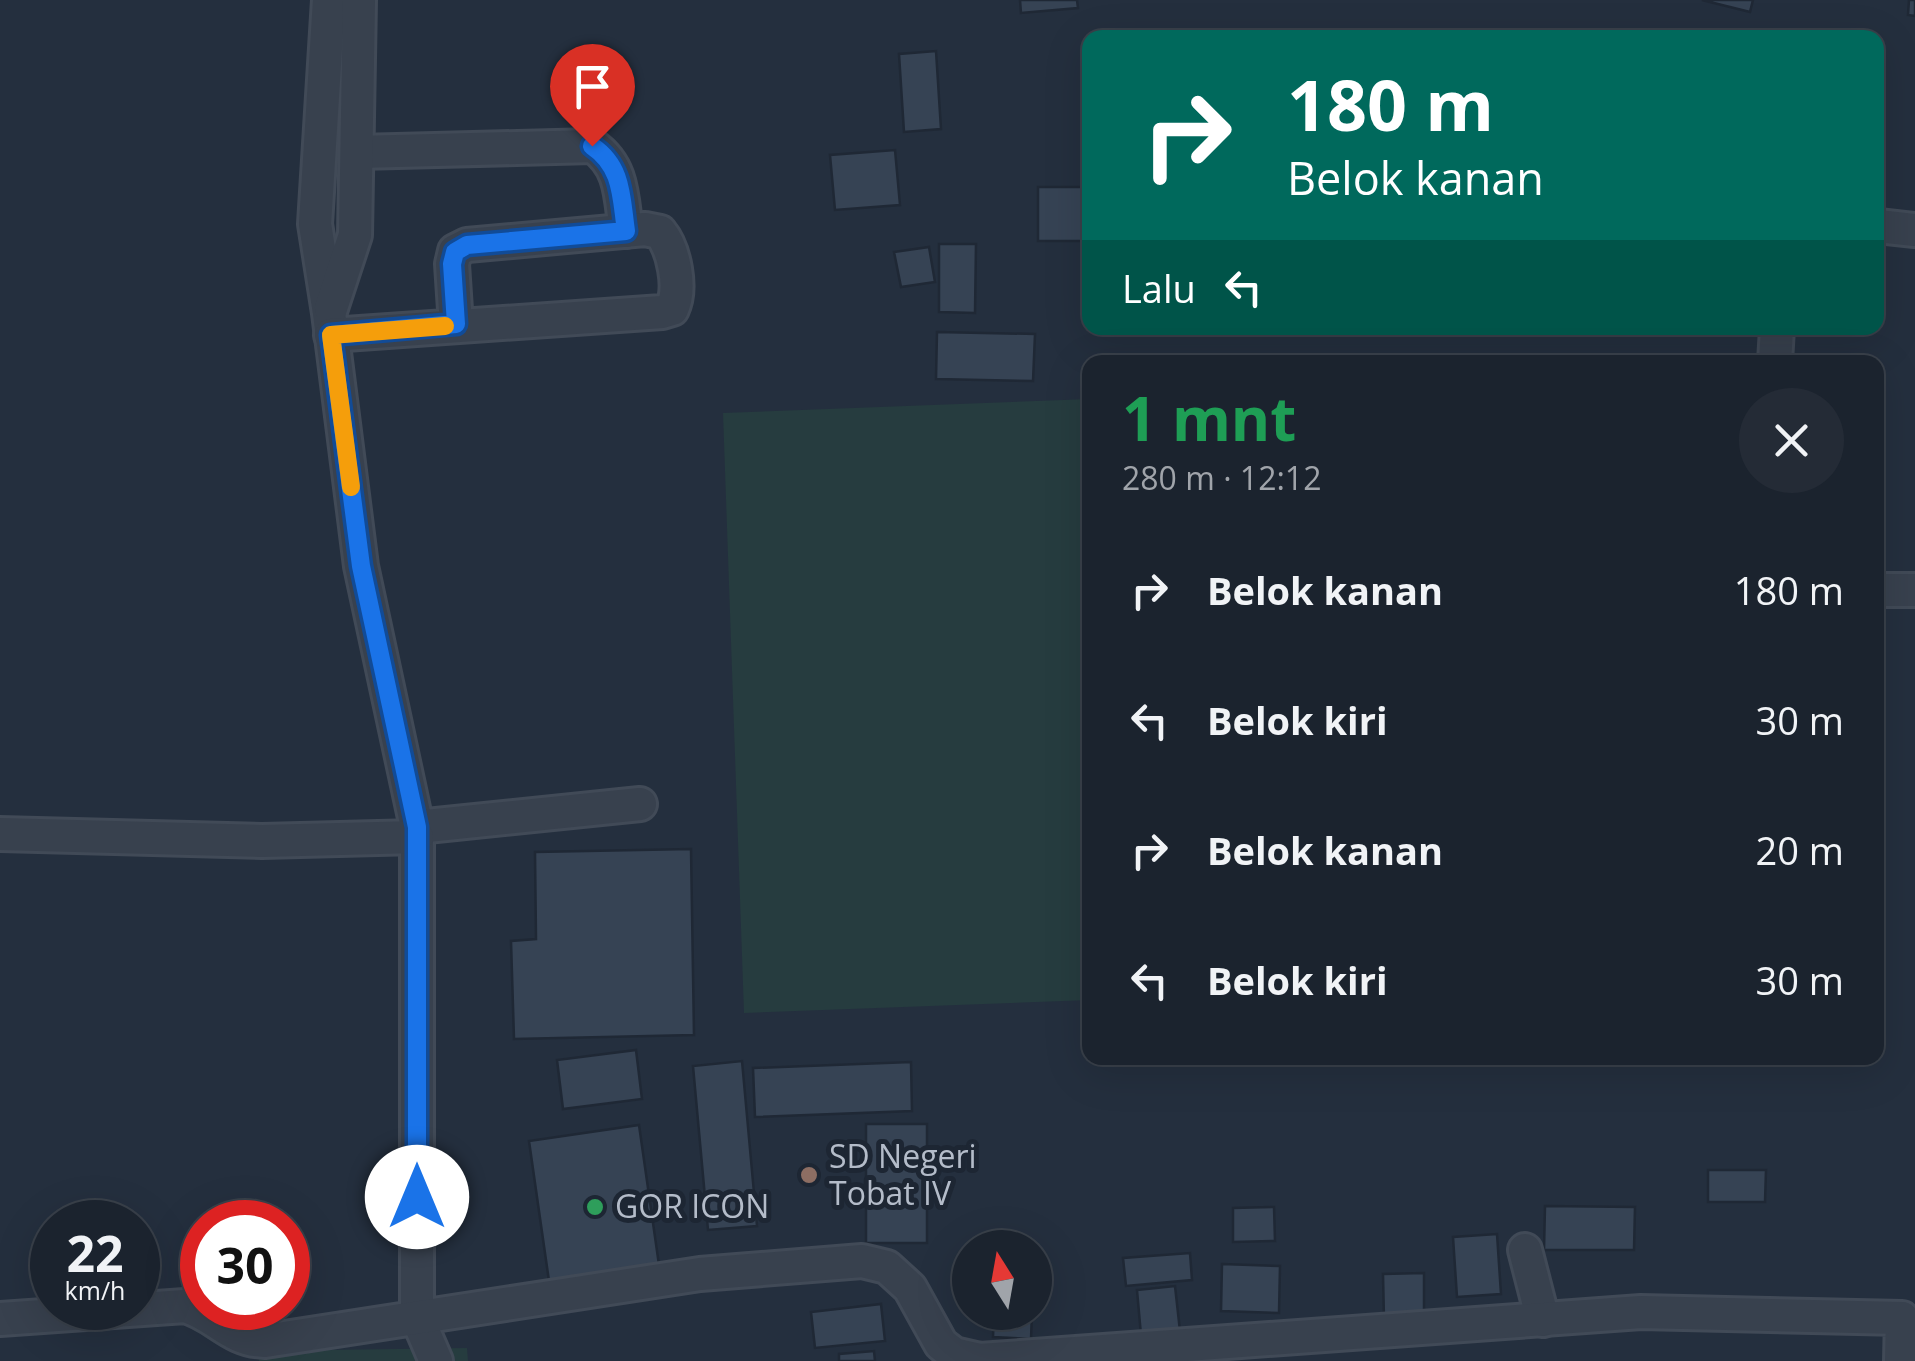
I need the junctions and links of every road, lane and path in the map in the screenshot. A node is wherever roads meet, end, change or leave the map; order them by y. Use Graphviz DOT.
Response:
graph roads {
  1 [pos="329,0"];
  2 [pos="359,0"];
  3 [pos="358,152"];
  4 [pos="1884,227"];
  5 [pos="1915,230"];
  6 [pos="626,231"];
  7 [pos="330,324"];
  8 [pos="456,324"];
  9 [pos="1884,590"];
  10 [pos="1915,590"];
  11 [pos="640,804"];
  12 [pos="417,832"];
  13 [pos="0,834"];
  14 [pos="1525,1250"];
  15 [pos="417,1317"];
  16 [pos="1908,1318"];
  17 [pos="0,1319"];
  18 [pos="1544,1320"];
  19 [pos="436,1361"];
  20 [pos="1901,1361"];
  1 -- 7 [label="street"];
  2 -- 3 [label="street"];
  3 -- 6 [label="street"];
  3 -- 7 [label="street"];
  4 -- 5 [label="street"];
  6 -- 8 [label="street"];
  6 -- 8 [label="street"];
  7 -- 8 [label="street"];
  7 -- 12 [label="street"];
  9 -- 10 [label="street"];
  11 -- 12 [label="street"];
  12 -- 13 [label="street"];
  12 -- 15 [label="street"];
  14 -- 18 [label="street"];
  15 -- 17 [label="street"];
  15 -- 18 [label="street"];
  15 -- 19 [label="street"];
  16 -- 18 [label="street"];
  16 -- 20 [label="street"];
}
